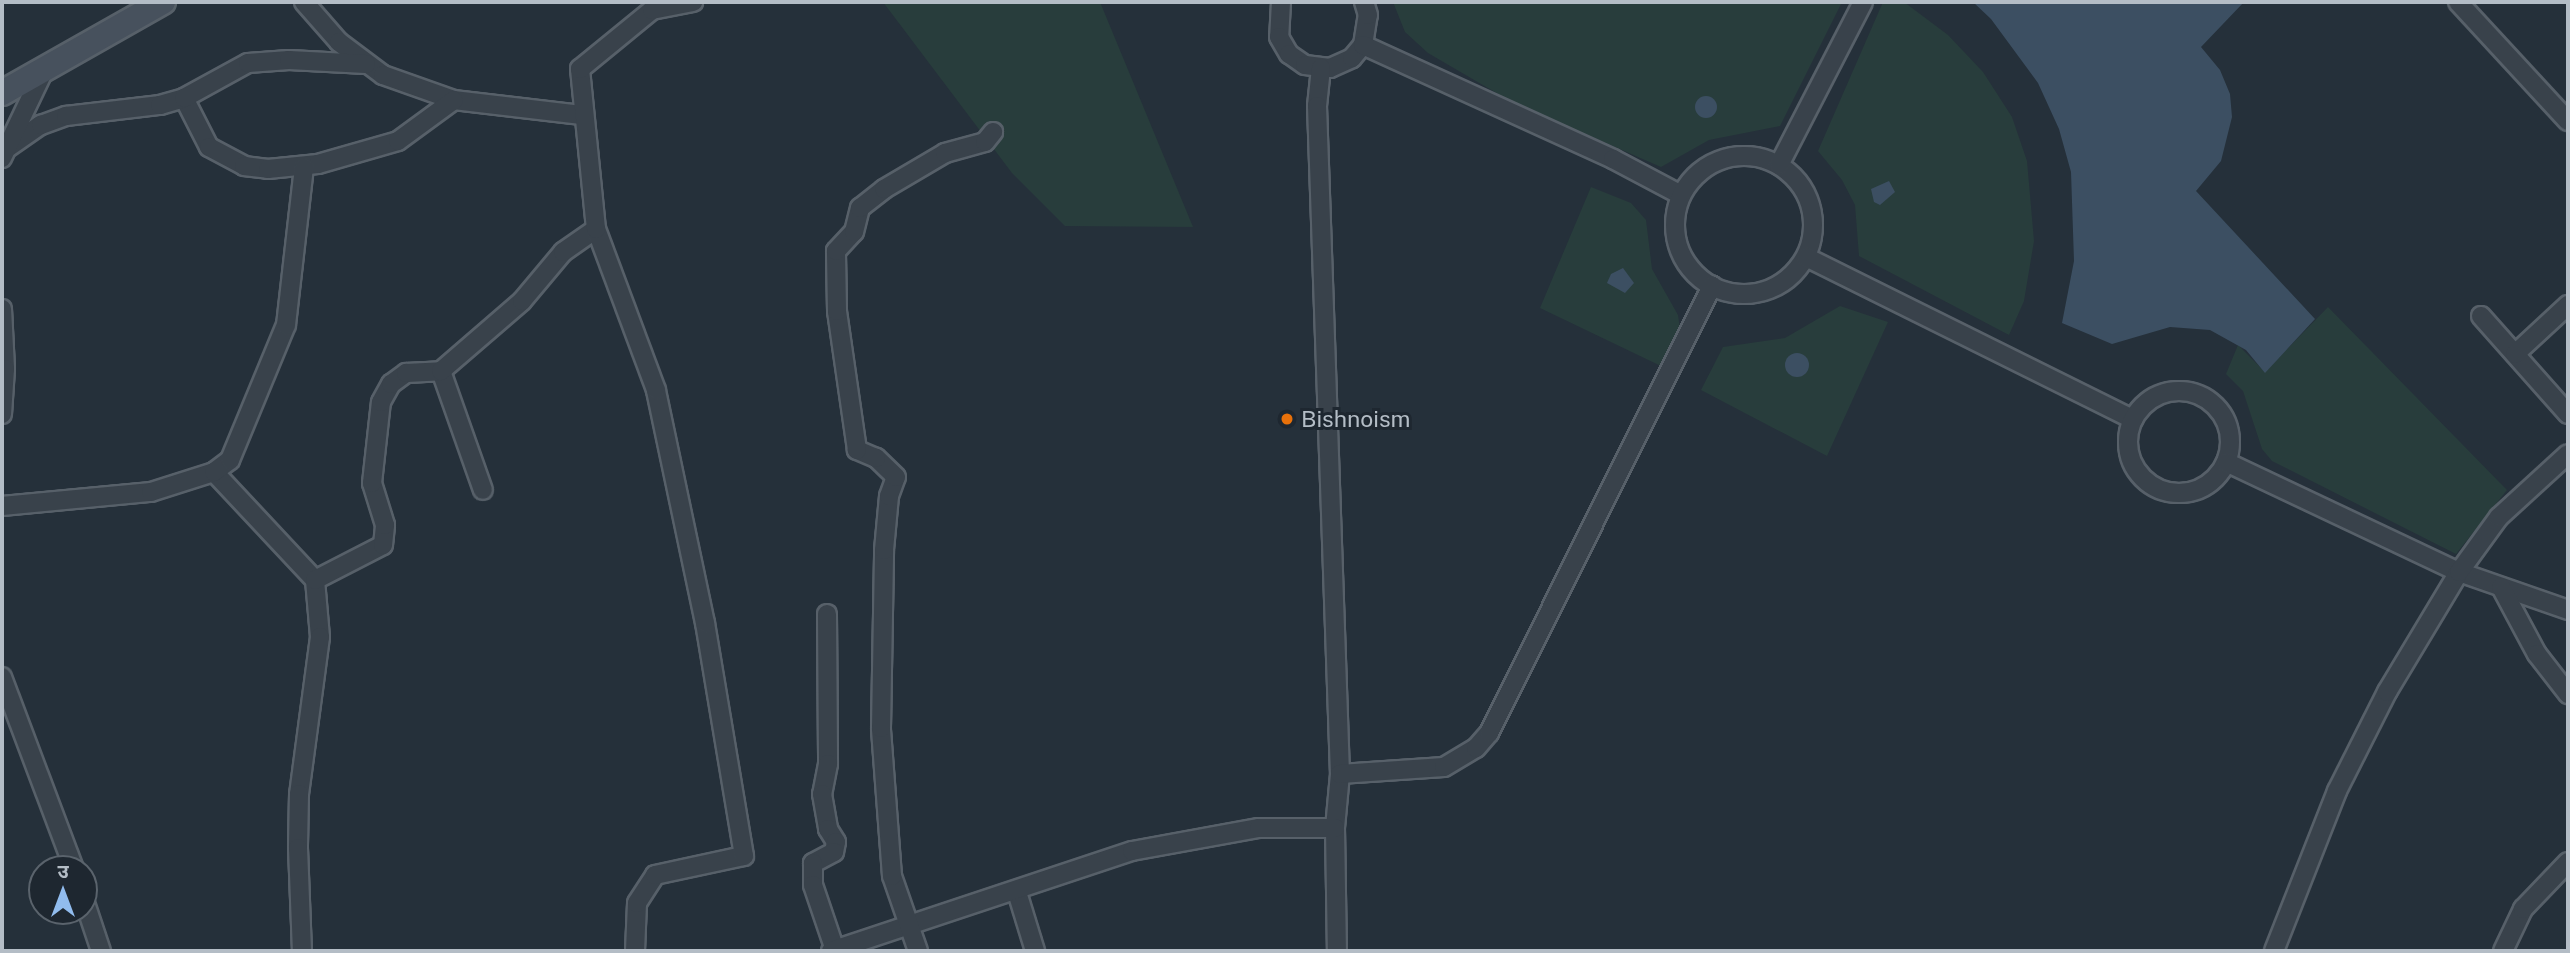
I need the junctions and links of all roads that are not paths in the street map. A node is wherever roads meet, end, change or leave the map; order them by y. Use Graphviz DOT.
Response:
graph roads {
  1 [pos="163,2"];
  2 [pos="304,2"];
  3 [pos="693,2"];
  4 [pos="1281,2"];
  5 [pos="1364,2"];
  6 [pos="1863,2"];
  7 [pos="2458,2"];
  8 [pos="651,6"];
  9 [pos="1363,45"];
  10 [pos="366,64"];
  11 [pos="1321,68"];
  12 [pos="42,74"];
  13 [pos="2,93"];
  14 [pos="184,98"];
  15 [pos="454,100"];
  16 [pos="581,115"];
  17 [pos="2568,121"];
  18 [pos="993,132"];
  19 [pos="5,152"];
  20 [pos="1779,165"];
  21 [pos="304,166"];
  22 [pos="1681,195"];
  23 [pos="596,229"];
  24 [pos="1806,257"];
  25 [pos="1712,286"];
  26 [pos="2568,305"];
  27 [pos="2,309"];
  28 [pos="2481,316"];
  29 [pos="2515,354"];
  30 [pos="441,371"];
  31 [pos="2,414"];
  32 [pos="2568,414"];
  33 [pos="2133,419"];
  34 [pos="2568,454"];
  35 [pos="2226,462"];
  36 [pos="214,472"];
  37 [pos="483,490"];
  38 [pos="2,506"];
  39 [pos="2459,572"];
  40 [pos="315,580"];
  41 [pos="2501,587"];
  42 [pos="2568,610"];
  43 [pos="827,614"];
  44 [pos="2,677"];
  45 [pos="2568,694"];
  46 [pos="1340,774"];
  47 [pos="1335,828"];
  48 [pos="69,855"];
  49 [pos="2568,862"];
  50 [pos="1017,892"];
  51 [pos="92,925"];
  52 [pos="906,925"];
  53 [pos="101,951"];
  54 [pos="302,951"];
  55 [pos="635,951"];
  56 [pos="833,951"];
  57 [pos="918,951"];
  58 [pos="1035,951"];
  59 [pos="1338,951"];
  60 [pos="2274,951"];
  61 [pos="2503,951"];
  1 -- 12 [label="street"];
  2 -- 10 [label="street"];
  3 -- 8 [label="street"];
  4 -- 11 [label="street"];
  5 -- 9 [label="street"];
  6 -- 20 [label="street"];
  7 -- 17 [label="street"];
  8 -- 16 [label="street"];
  9 -- 11 [label="street"];
  9 -- 22 [label="street"];
  10 -- 14 [label="street"];
  10 -- 15 [label="street"];
  11 -- 46 [label="street"];
  12 -- 13 [label="street"];
  12 -- 19 [label="street"];
  14 -- 19 [label="street"];
  14 -- 21 [label="street"];
  15 -- 16 [label="street"];
  15 -- 21 [label="street"];
  16 -- 23 [label="street"];
  18 -- 52 [label="street"];
  20 -- 22 [label="street"];
  20 -- 24 [label="street"];
  21 -- 36 [label="street"];
  22 -- 25 [label="street"];
  23 -- 30 [label="street"];
  23 -- 55 [label="street"];
  24 -- 25 [label="street"];
  24 -- 33 [label="street"];
  25 -- 46 [label="street"];
  26 -- 29 [label="street"];
  27 -- 31 [label="street"];
  28 -- 29 [label="street"];
  29 -- 32 [label="street"];
  30 -- 37 [label="street"];
  30 -- 40 [label="street"];
  33 -- 35 [label="street"];
  33 -- 35 [label="street"];
  34 -- 39 [label="street"];
  35 -- 39 [label="street"];
  36 -- 38 [label="street"];
  36 -- 40 [label="street"];
  39 -- 41 [label="street"];
  39 -- 60 [label="street"];
  40 -- 54 [label="street"];
  41 -- 42 [label="street"];
  41 -- 45 [label="street"];
  43 -- 56 [label="street"];
  44 -- 48 [label="street"];
  46 -- 47 [label="street"];
  47 -- 50 [label="street"];
  47 -- 59 [label="street"];
  49 -- 61 [label="street"];
  50 -- 52 [label="street"];
  50 -- 58 [label="street"];
  51 -- 53 [label="street"];
  52 -- 56 [label="street"];
  52 -- 57 [label="street"];
}
